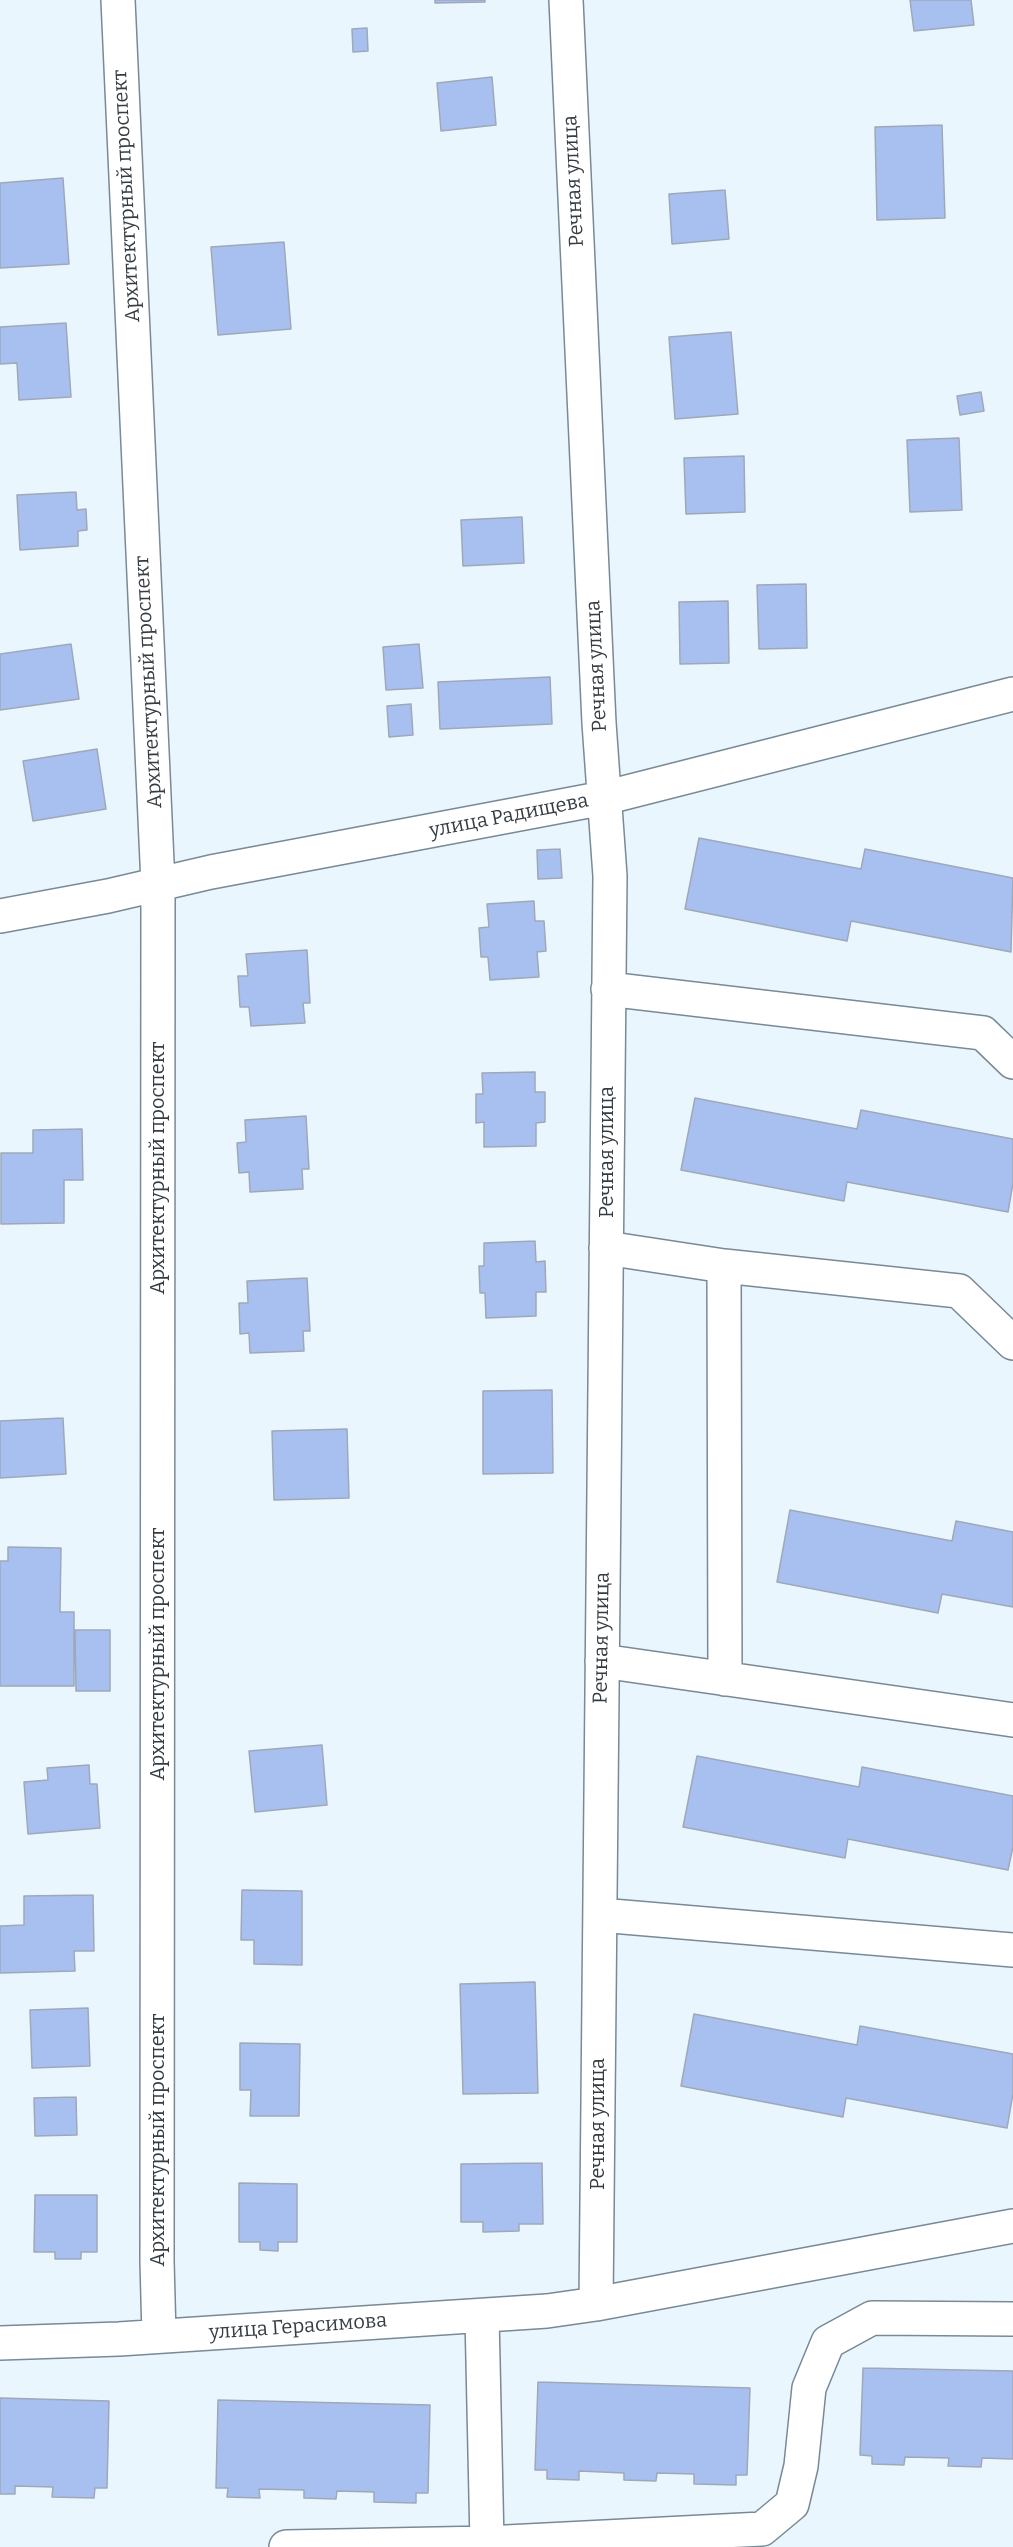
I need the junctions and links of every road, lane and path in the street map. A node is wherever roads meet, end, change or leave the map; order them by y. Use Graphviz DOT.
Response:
graph roads {
  1 [pos="118,0"];
  2 [pos="566,0"];
  3 [pos="1013,694"];
  4 [pos="604,798"];
  5 [pos="158,884"];
  6 [pos="0,916"];
  7 [pos="608,989"];
  8 [pos="1013,1062"];
  9 [pos="606,1248"];
  10 [pos="724,1266"];
  11 [pos="1013,1343"];
  12 [pos="602,1661"];
  13 [pos="724,1679"];
  14 [pos="1013,1720"];
  15 [pos="600,1915"];
  16 [pos="1013,1950"];
  17 [pos="1013,2226"];
  18 [pos="597,2304"];
  19 [pos="482,2316"];
  20 [pos="1013,2319"];
  21 [pos="159,2336"];
  22 [pos="0,2343"];
  23 [pos="487,2543"];
  24 [pos="286,2547"];
  1 -- 5 [label="street, Архитектурный проспект"];
  2 -- 4 [label="street, Речная улица"];
  3 -- 4 [label="street, улица Радищева"];
  4 -- 5 [label="street, улица Радищева"];
  4 -- 7 [label="street, Речная улица"];
  5 -- 6 [label="street, улица Радищева"];
  5 -- 21 [label="street, Архитектурный проспект"];
  7 -- 8 [label="street"];
  7 -- 9 [label="street, Речная улица"];
  9 -- 10 [label="street"];
  9 -- 12 [label="street, Речная улица"];
  10 -- 11 [label="street"];
  10 -- 13 [label="street"];
  12 -- 13 [label="street"];
  12 -- 15 [label="street, Речная улица"];
  13 -- 14 [label="street"];
  15 -- 16 [label="street"];
  15 -- 18 [label="street, Речная улица"];
  17 -- 18 [label="street, улица Герасимова"];
  18 -- 19 [label="street, улица Герасимова"];
  19 -- 21 [label="street, улица Герасимова"];
  19 -- 23 [label="street"];
  20 -- 23 [label="street"];
  21 -- 22 [label="street, улица Герасимова"];
  23 -- 24 [label="street"];
}
